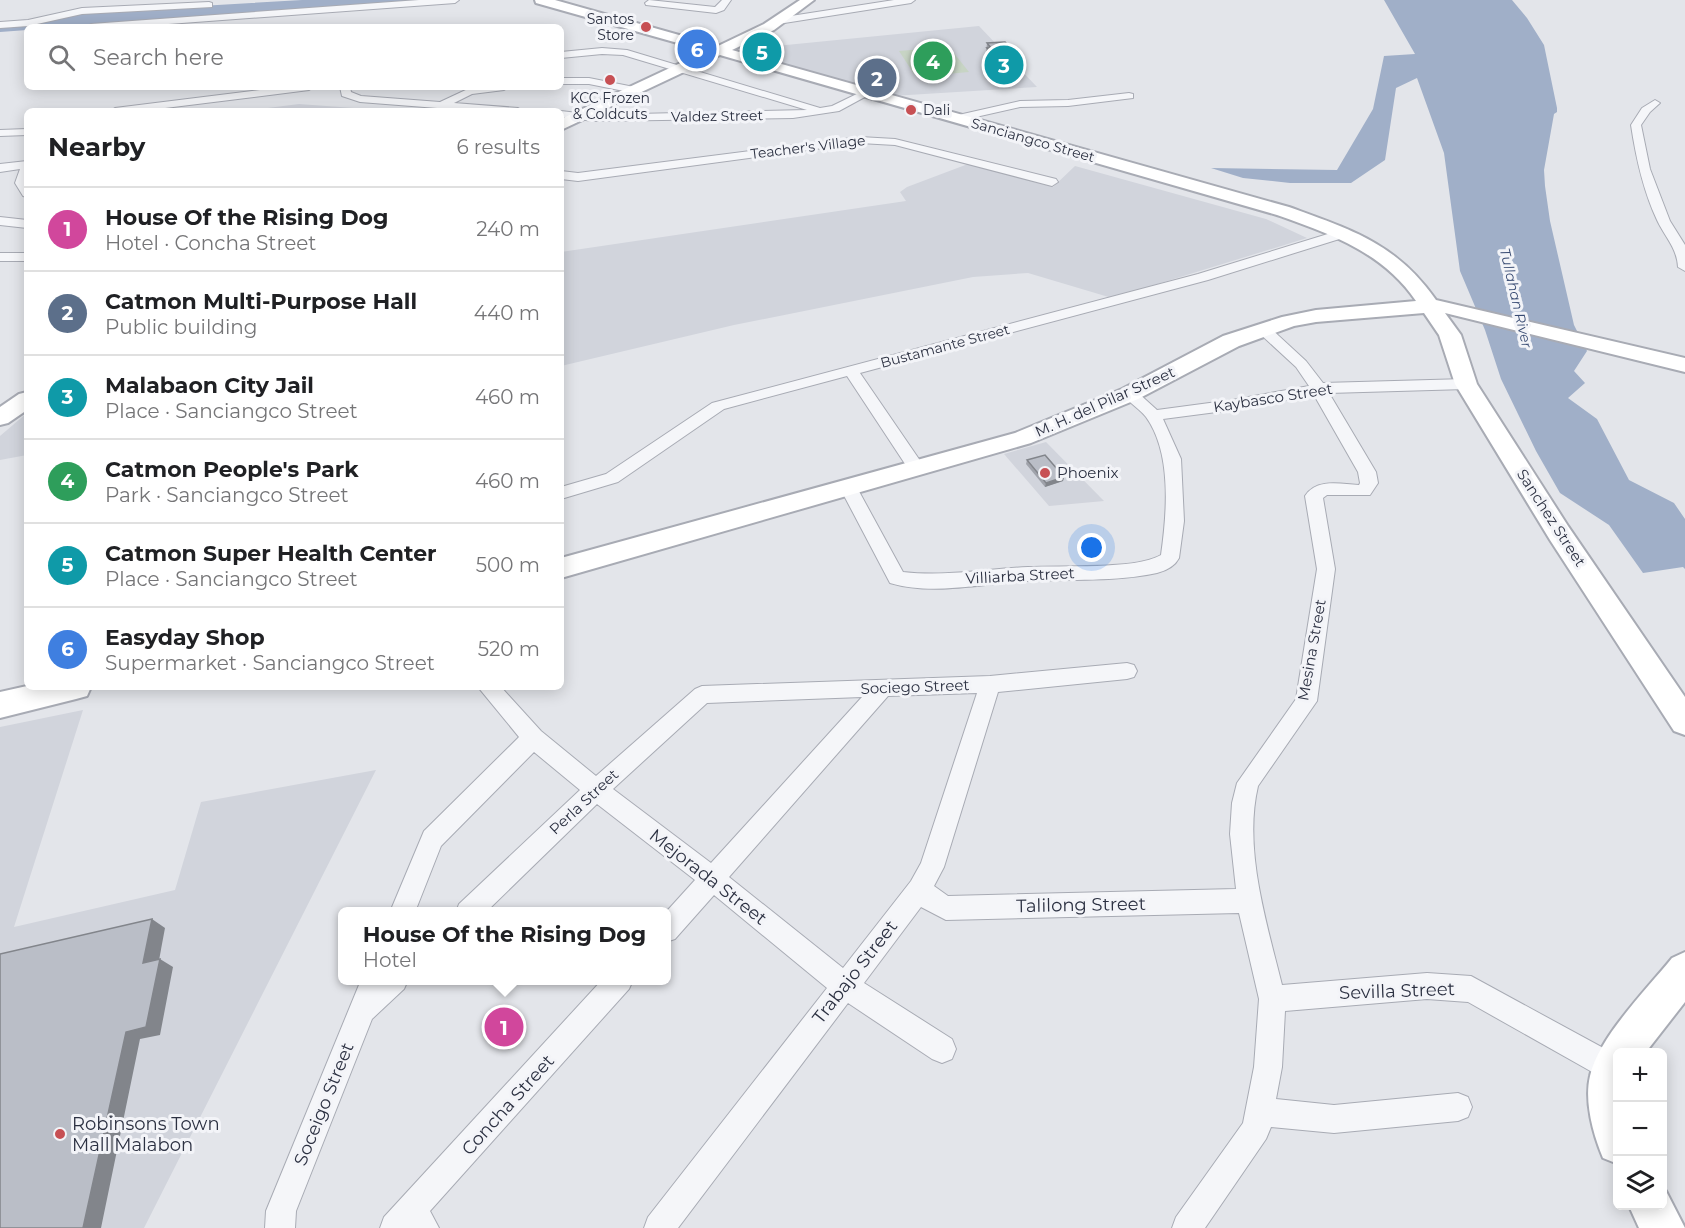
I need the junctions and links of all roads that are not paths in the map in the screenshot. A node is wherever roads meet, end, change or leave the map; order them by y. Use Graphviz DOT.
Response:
graph roads {
  1 [pos="455,0"];
  2 [pos="541,0"];
  3 [pos="727,0"];
  4 [pos="808,0"];
  5 [pos="911,0"];
  6 [pos="649,3"];
  7 [pos="220,4"];
  8 [pos="778,21"];
  9 [pos="131,24"];
  10 [pos="0,25"];
  11 [pos="24,32"];
  12 [pos="0,34"];
  13 [pos="722,50"];
  14 [pos="564,55"];
  15 [pos="682,69"];
  16 [pos="564,81"];
  17 [pos="290,90"];
  18 [pos="345,90"];
  19 [pos="483,90"];
  20 [pos="634,90"];
  21 [pos="869,92"];
  22 [pos="1129,96"];
  23 [pos="1655,103"];
  24 [pos="442,105"];
  25 [pos="184,107"];
  26 [pos="167,108"];
  27 [pos="480,108"];
  28 [pos="823,112"];
  29 [pos="564,115"];
  30 [pos="578,117"];
  31 [pos="957,118"];
  32 [pos="564,124"];
  33 [pos="24,132"];
  34 [pos="0,133"];
  35 [pos="24,165"];
  36 [pos="0,168"];
  37 [pos="24,170"];
  38 [pos="564,175"];
  39 [pos="1052,183"];
  40 [pos="24,190"];
  41 [pos="0,221"];
  42 [pos="24,225"];
  43 [pos="1344,233"];
  44 [pos="24,257"];
  45 [pos="0,258"];
  46 [pos="1685,267"];
  47 [pos="1431,306"];
  48 [pos="1263,329"];
  49 [pos="1685,365"];
  50 [pos="851,371"];
  51 [pos="1466,384"];
  52 [pos="1319,389"];
  53 [pos="1130,394"];
  54 [pos="24,401"];
  55 [pos="1153,415"];
  56 [pos="0,418"];
  57 [pos="917,469"];
  58 [pos="849,488"];
  59 [pos="564,492"];
  60 [pos="564,567"];
  61 [pos="1126,671"];
  62 [pos="990,684"];
  63 [pos="883,688"];
  64 [pos="63,690"];
  65 [pos="491,690"];
  66 [pos="702,695"];
  67 [pos="0,705"];
  68 [pos="1685,723"];
  69 [pos="533,738"];
  70 [pos="596,790"];
  71 [pos="712,879"];
  72 [pos="920,889"];
  73 [pos="1250,901"];
  74 [pos="404,907"];
  75 [pos="473,907"];
  76 [pos="671,924"];
  77 [pos="1685,971"];
  78 [pos="372,985"];
  79 [pos="391,985"];
  80 [pos="617,985"];
  81 [pos="844,985"];
  82 [pos="1272,999"];
  83 [pos="360,1014"];
  84 [pos="1626,1048"];
  85 [pos="942,1049"];
  86 [pos="1613,1057"];
  87 [pos="1613,1078"];
  88 [pos="1458,1107"];
  89 [pos="1259,1112"];
  90 [pos="1613,1120"];
  91 [pos="1653,1210"];
  92 [pos="410,1222"];
  93 [pos="280,1228"];
  94 [pos="659,1228"];
  95 [pos="1187,1228"];
  96 [pos="1663,1228"];
  1 -- 9 [label="street"];
  2 -- 13 [label="main road, Sanciangco Street"];
  3 -- 6 [label="street"];
  4 -- 8 [label="main road"];
  5 -- 8 [label="street"];
  7 -- 10 [label="street"];
  8 -- 13 [label="main road"];
  11 -- 12 [label="street"];
  13 -- 15 [label="main road"];
  13 -- 21 [label="main road, Sanciangco Street"];
  14 -- 15 [label="street"];
  15 -- 20 [label="main road"];
  15 -- 28 [label="street"];
  16 -- 20 [label="street"];
  17 -- 25 [label="street"];
  18 -- 24 [label="street"];
  19 -- 24 [label="street"];
  20 -- 30 [label="main road"];
  21 -- 28 [label="street, Valdez Street"];
  21 -- 31 [label="main road, Sanciangco Street"];
  22 -- 31 [label="street"];
  23 -- 46 [label="street"];
  24 -- 27 [label="street"];
  25 -- 26 [label="street"];
  28 -- 30 [label="street, Valdez Street"];
  29 -- 30 [label="street, Valdez Street"];
  30 -- 32 [label="main road"];
  31 -- 43 [label="main road, Sanciangco Street"];
  33 -- 34 [label="street"];
  35 -- 36 [label="street"];
  37 -- 40 [label="street"];
  38 -- 39 [label="street, Teacher's Village"];
  41 -- 42 [label="street"];
  43 -- 47 [label="main road, Sanciangco Street"];
  43 -- 50 [label="street, Bustamante Street"];
  44 -- 45 [label="street"];
  47 -- 48 [label="main road, M. H. del Pilar Street"];
  47 -- 49 [label="main road, M. H. del Pilar Street"];
  47 -- 51 [label="main road, Sanchez Street"];
  48 -- 52 [label="street, Mesina Street"];
  48 -- 53 [label="main road, M. H. del Pilar Street"];
  50 -- 57 [label="street"];
  50 -- 59 [label="street, Bustamante Street"];
  51 -- 52 [label="street, Kaybasco Street"];
  51 -- 68 [label="main road, Sanchez Street"];
  52 -- 55 [label="street, Kaybasco Street"];
  52 -- 73 [label="street, Mesina Street"];
  53 -- 55 [label="street, Villiarba Street"];
  53 -- 57 [label="main road, M. H. del Pilar Street"];
  54 -- 56 [label="main road"];
  55 -- 58 [label="street, Villiarba Street"];
  57 -- 58 [label="main road, M. H. del Pilar Street"];
  58 -- 60 [label="main road, M. H. del Pilar Street"];
  61 -- 62 [label="street, Sociego Street"];
  62 -- 63 [label="street, Sociego Street"];
  62 -- 72 [label="street, Trabajo Street"];
  63 -- 66 [label="street, Sociego Street"];
  63 -- 71 [label="street"];
  64 -- 67 [label="main road"];
  65 -- 69 [label="street, Mejorada Street"];
  66 -- 70 [label="street, Perla Street"];
  69 -- 70 [label="street, Mejorada Street"];
  69 -- 74 [label="street"];
  70 -- 71 [label="street, Mejorada Street"];
  70 -- 75 [label="street, Perla Street"];
  71 -- 76 [label="street"];
  71 -- 81 [label="street, Mejorada Street"];
  72 -- 73 [label="street, Talilong Street"];
  72 -- 81 [label="street, Trabajo Street"];
  73 -- 82 [label="street, Mesina Street"];
  77 -- 84 [label="main road"];
  78 -- 83 [label="street, Soceigo Street"];
  79 -- 83 [label="street"];
  80 -- 92 [label="street, Concha Street"];
  81 -- 85 [label="street, Mejorada Street"];
  81 -- 94 [label="street, Trabajo Street"];
  82 -- 86 [label="street, Sevilla Street"];
  82 -- 89 [label="street, Mesina Street"];
  83 -- 93 [label="street, Soceigo Street"];
  87 -- 90 [label="main road"];
  88 -- 89 [label="street"];
  89 -- 95 [label="street, Mesina Street"];
  91 -- 96 [label="main road"];
}
